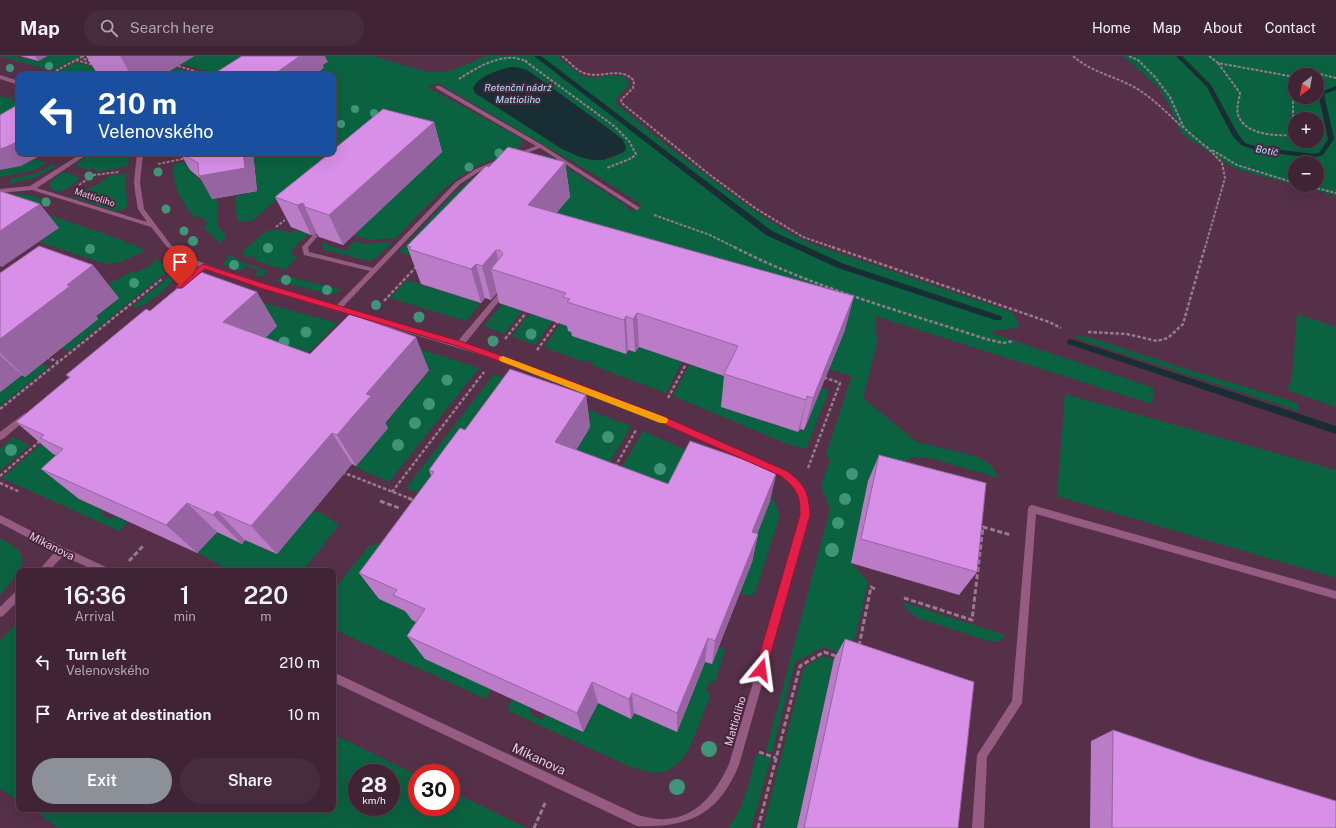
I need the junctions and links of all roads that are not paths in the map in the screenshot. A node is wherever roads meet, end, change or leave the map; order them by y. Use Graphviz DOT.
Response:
graph roads {
  1 [pos="0,77"];
  2 [pos="16,82"];
  3 [pos="438,87"];
  4 [pos="540,146"];
  5 [pos="81,156"];
  6 [pos="140,156"];
  7 [pos="32,188"];
  8 [pos="0,191"];
  9 [pos="637,208"];
  10 [pos="152,226"];
  11 [pos="315,236"];
  12 [pos="203,266"];
  13 [pos="374,270"];
  14 [pos="507,288"];
  15 [pos="174,291"];
  16 [pos="338,308"];
  17 [pos="460,344"];
  18 [pos="30,412"];
  19 [pos="0,437"];
  20 [pos="0,519"];
  21 [pos="62,552"];
  22 [pos="46,568"];
  23 [pos="98,568"];
  24 [pos="1336,595"];
  25 [pos="16,597"];
  26 [pos="0,613"];
  27 [pos="336,678"];
  28 [pos="726,782"];
  29 [pos="978,828"];
  1 -- 2 [label="street"];
  3 -- 4 [label="street"];
  4 -- 9 [label="street"];
  4 -- 13 [label="street"];
  5 -- 7 [label="street"];
  6 -- 10 [label="street"];
  7 -- 8 [label="street"];
  7 -- 10 [label="street, Mattioliho"];
  10 -- 12 [label="street"];
  11 -- 13 [label="street"];
  12 -- 15 [label="street"];
  12 -- 16 [label="street"];
  13 -- 16 [label="street"];
  14 -- 17 [label="street"];
  16 -- 17 [label="street"];
  17 -- 28 [label="street, Mattioliho"];
  18 -- 19 [label="street"];
  20 -- 21 [label="street, Mikanova"];
  21 -- 22 [label="street"];
  21 -- 23 [label="street, Mikanova"];
  24 -- 29 [label="street"];
  25 -- 26 [label="street"];
  27 -- 28 [label="street, Mikanova"];
}
